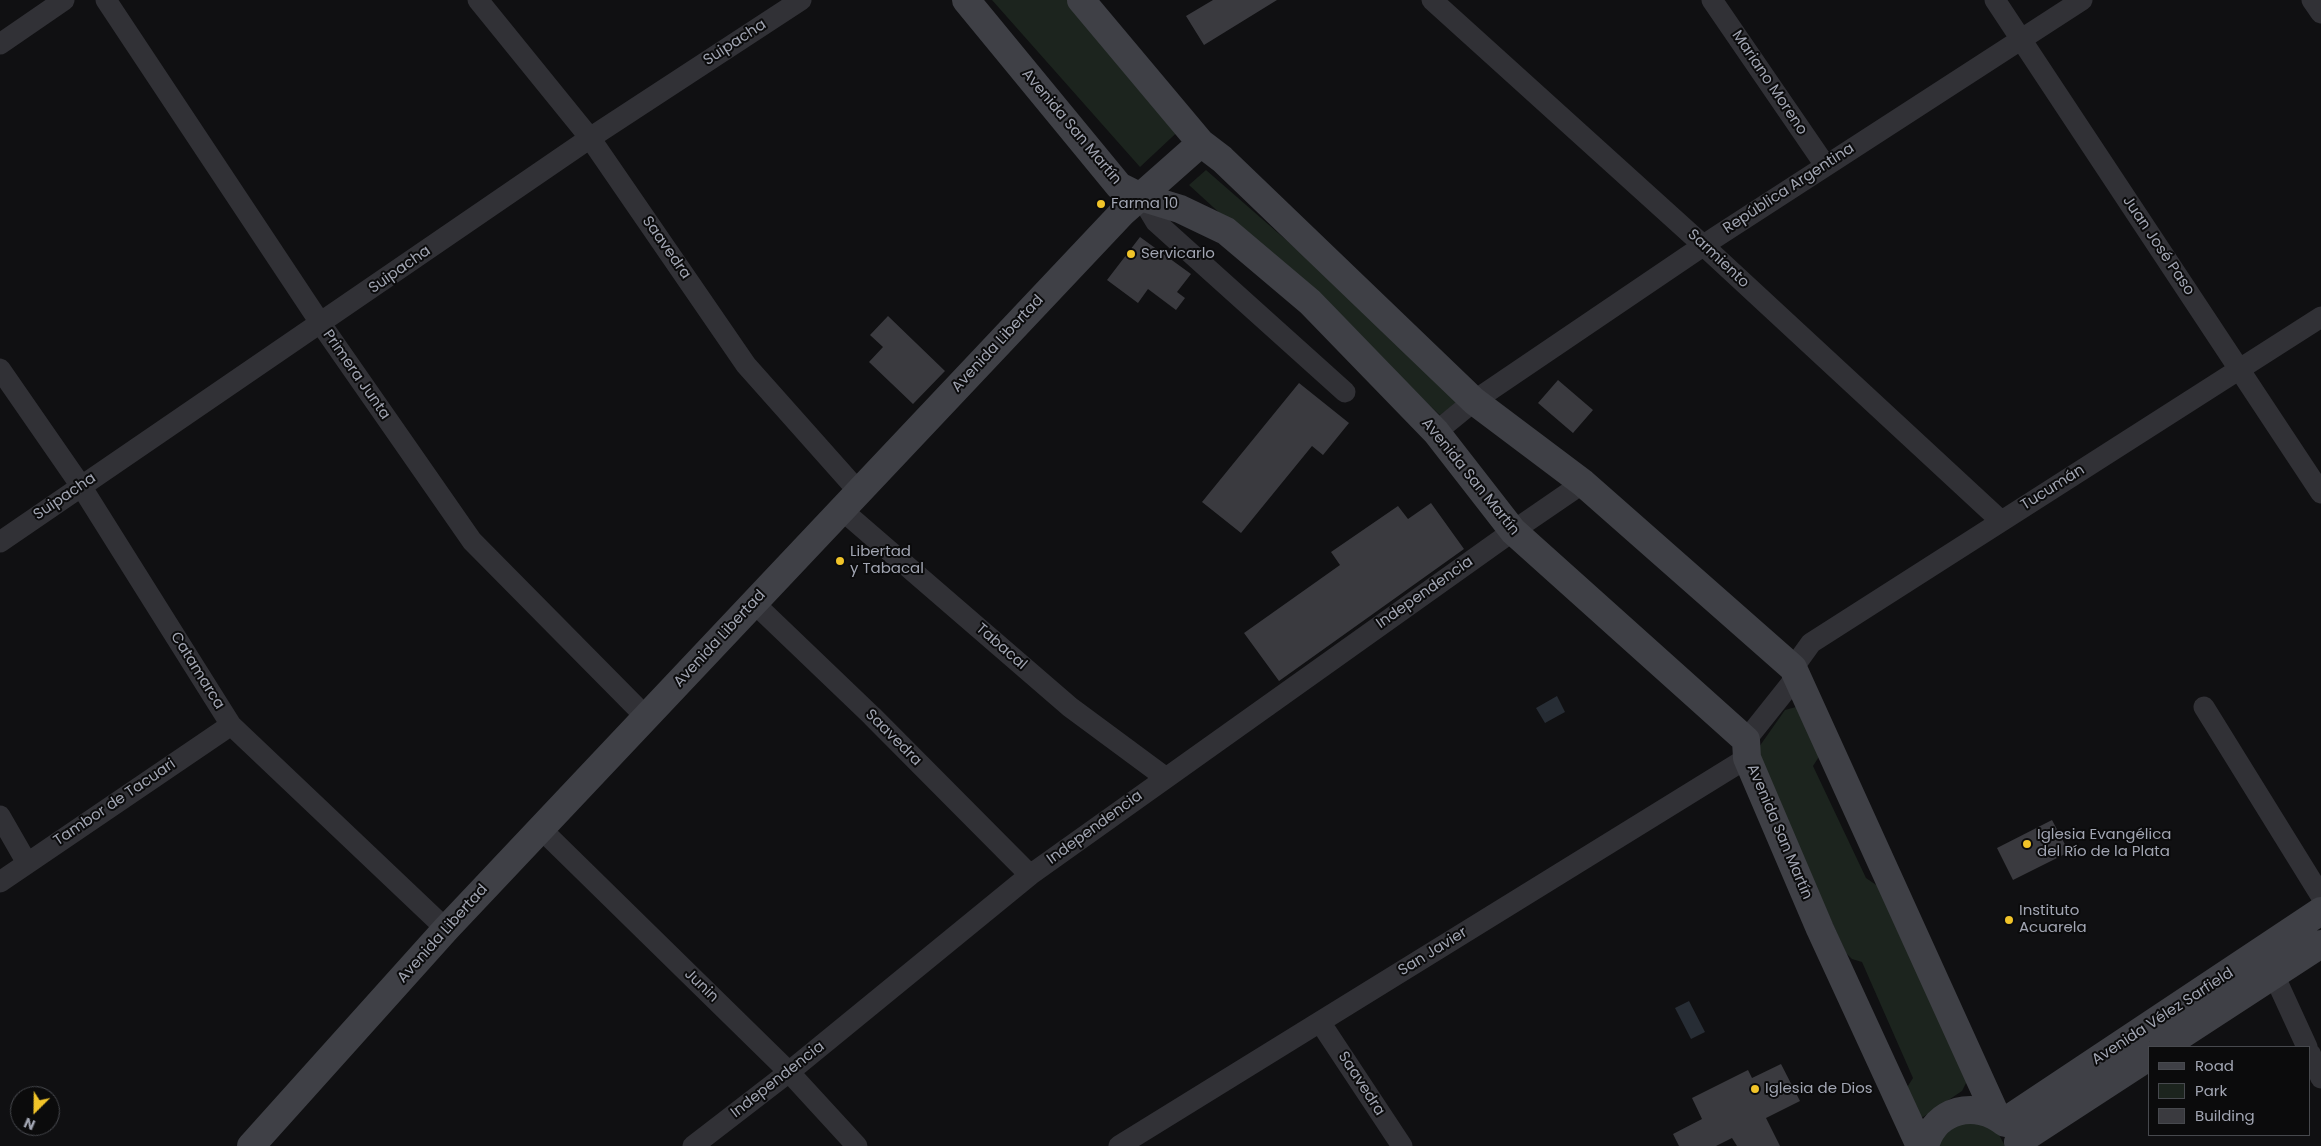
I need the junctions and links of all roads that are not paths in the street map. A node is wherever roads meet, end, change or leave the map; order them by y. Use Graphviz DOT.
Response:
graph roads {
  1 [pos="64,0"];
  2 [pos="106,0"];
  3 [pos="478,0"];
  4 [pos="801,0"];
  5 [pos="966,0"];
  6 [pos="1081,0"];
  7 [pos="1432,0"];
  8 [pos="1712,0"];
  9 [pos="1995,0"];
  10 [pos="2082,0"];
  11 [pos="2312,0"];
  12 [pos="2321,13"];
  13 [pos="2020,39"];
  14 [pos="0,44"];
  15 [pos="590,138"];
  16 [pos="1201,143"];
  17 [pos="1825,165"];
  18 [pos="1141,197"];
  19 [pos="1704,246"];
  20 [pos="2321,317"];
  21 [pos="321,324"];
  22 [pos="0,369"];
  23 [pos="2241,369"];
  24 [pos="1346,392"];
  25 [pos="1474,401"];
  26 [pos="1436,432"];
  27 [pos="1584,483"];
  28 [pos="81,486"];
  29 [pos="2321,493"];
  30 [pos="851,501"];
  31 [pos="2001,521"];
  32 [pos="1513,531"];
  33 [pos="0,542"];
  34 [pos="754,603"];
  35 [pos="1795,672"];
  36 [pos="2204,707"];
  37 [pos="646,717"];
  38 [pos="231,725"];
  39 [pos="1746,749"];
  40 [pos="1166,778"];
  41 [pos="0,816"];
  42 [pos="541,829"];
  43 [pos="27,864"];
  44 [pos="1030,875"];
  45 [pos="0,882"];
  46 [pos="2321,896"];
  47 [pos="2321,911"];
  48 [pos="446,929"];
  49 [pos="2321,944"];
  50 [pos="2268,962"];
  51 [pos="1320,1022"];
  52 [pos="2164,1046"];
  53 [pos="2307,1046"];
  54 [pos="2311,1055"];
  55 [pos="2148,1057"];
  56 [pos="789,1072"];
  57 [pos="2321,1078"];
  58 [pos="2009,1131"];
  59 [pos="251,1146"];
  60 [pos="693,1146"];
  61 [pos="857,1146"];
  62 [pos="1119,1146"];
  63 [pos="1402,1146"];
  64 [pos="1920,1146"];
  65 [pos="1925,1146"];
  1 -- 14 [label="street"];
  2 -- 21 [label="street, Primera Junta"];
  3 -- 15 [label="street, Saavedra"];
  4 -- 15 [label="street, Suipacha"];
  5 -- 18 [label="main road, Avenida San Martín"];
  6 -- 16 [label="main road"];
  7 -- 19 [label="street, Sarmiento"];
  8 -- 17 [label="street, Mariano Moreno"];
  9 -- 13 [label="street, Juan José Paso"];
  10 -- 13 [label="street, República Argentina"];
  11 -- 12 [label="street"];
  13 -- 17 [label="street, República Argentina"];
  13 -- 23 [label="street, Juan José Paso"];
  15 -- 21 [label="street, Suipacha"];
  15 -- 30 [label="street, Saavedra"];
  16 -- 18 [label="main road, Avenida Libertad"];
  16 -- 25 [label="main road"];
  17 -- 19 [label="street, República Argentina"];
  18 -- 24 [label="street"];
  18 -- 26 [label="main road, Avenida San Martín"];
  18 -- 30 [label="main road, Avenida Libertad"];
  19 -- 25 [label="street, República Argentina"];
  19 -- 31 [label="street, Sarmiento"];
  20 -- 23 [label="street, Tucumán"];
  21 -- 28 [label="street, Suipacha"];
  21 -- 37 [label="street, Primera Junta"];
  22 -- 28 [label="street, Catamarca"];
  23 -- 29 [label="street, Juan José Paso"];
  23 -- 31 [label="street, Tucumán"];
  25 -- 26 [label="street, República Argentina"];
  25 -- 27 [label="main road"];
  26 -- 32 [label="main road, Avenida San Martín"];
  27 -- 32 [label="street, Independencia"];
  27 -- 35 [label="main road"];
  28 -- 33 [label="street, Suipacha"];
  28 -- 38 [label="street, Catamarca"];
  30 -- 34 [label="main road, Avenida Libertad"];
  30 -- 40 [label="street, Tabacal"];
  31 -- 35 [label="street, Tucumán"];
  32 -- 39 [label="main road, Avenida San Martín"];
  32 -- 40 [label="street, Independencia"];
  34 -- 37 [label="main road, Avenida Libertad"];
  34 -- 44 [label="street, Saavedra"];
  35 -- 39 [label="street, San Javier"];
  35 -- 58 [label="main road"];
  36 -- 46 [label="street"];
  37 -- 42 [label="main road, Avenida Libertad"];
  38 -- 43 [label="street, Tambor de Tacuari"];
  38 -- 48 [label="street, Catamarca"];
  39 -- 51 [label="street, San Javier"];
  39 -- 64 [label="main road, Avenida San Martín"];
  40 -- 44 [label="street, Independencia"];
  41 -- 43 [label="street"];
  42 -- 48 [label="main road, Avenida Libertad"];
  42 -- 56 [label="street, Junin"];
  43 -- 45 [label="street, Tambor de Tacuari"];
  44 -- 56 [label="street, Independencia"];
  47 -- 50 [label="main road, Avenida Vélez Sarfield"];
  48 -- 59 [label="main road, Avenida Libertad"];
  49 -- 50 [label="main road, Avenida Vélez Sarfield"];
  50 -- 52 [label="main road, Avenida Vélez Sarfield"];
  50 -- 53 [label="street"];
  50 -- 58 [label="main road, Avenida Vélez Sarfield"];
  51 -- 62 [label="street, San Javier"];
  51 -- 63 [label="street, Saavedra"];
  54 -- 57 [label="street"];
  55 -- 58 [label="main road, Avenida Vélez Sarfield"];
  56 -- 60 [label="street, Independencia"];
  56 -- 61 [label="street, Junin"];
  58 -- 65 [label="main road"];
}
